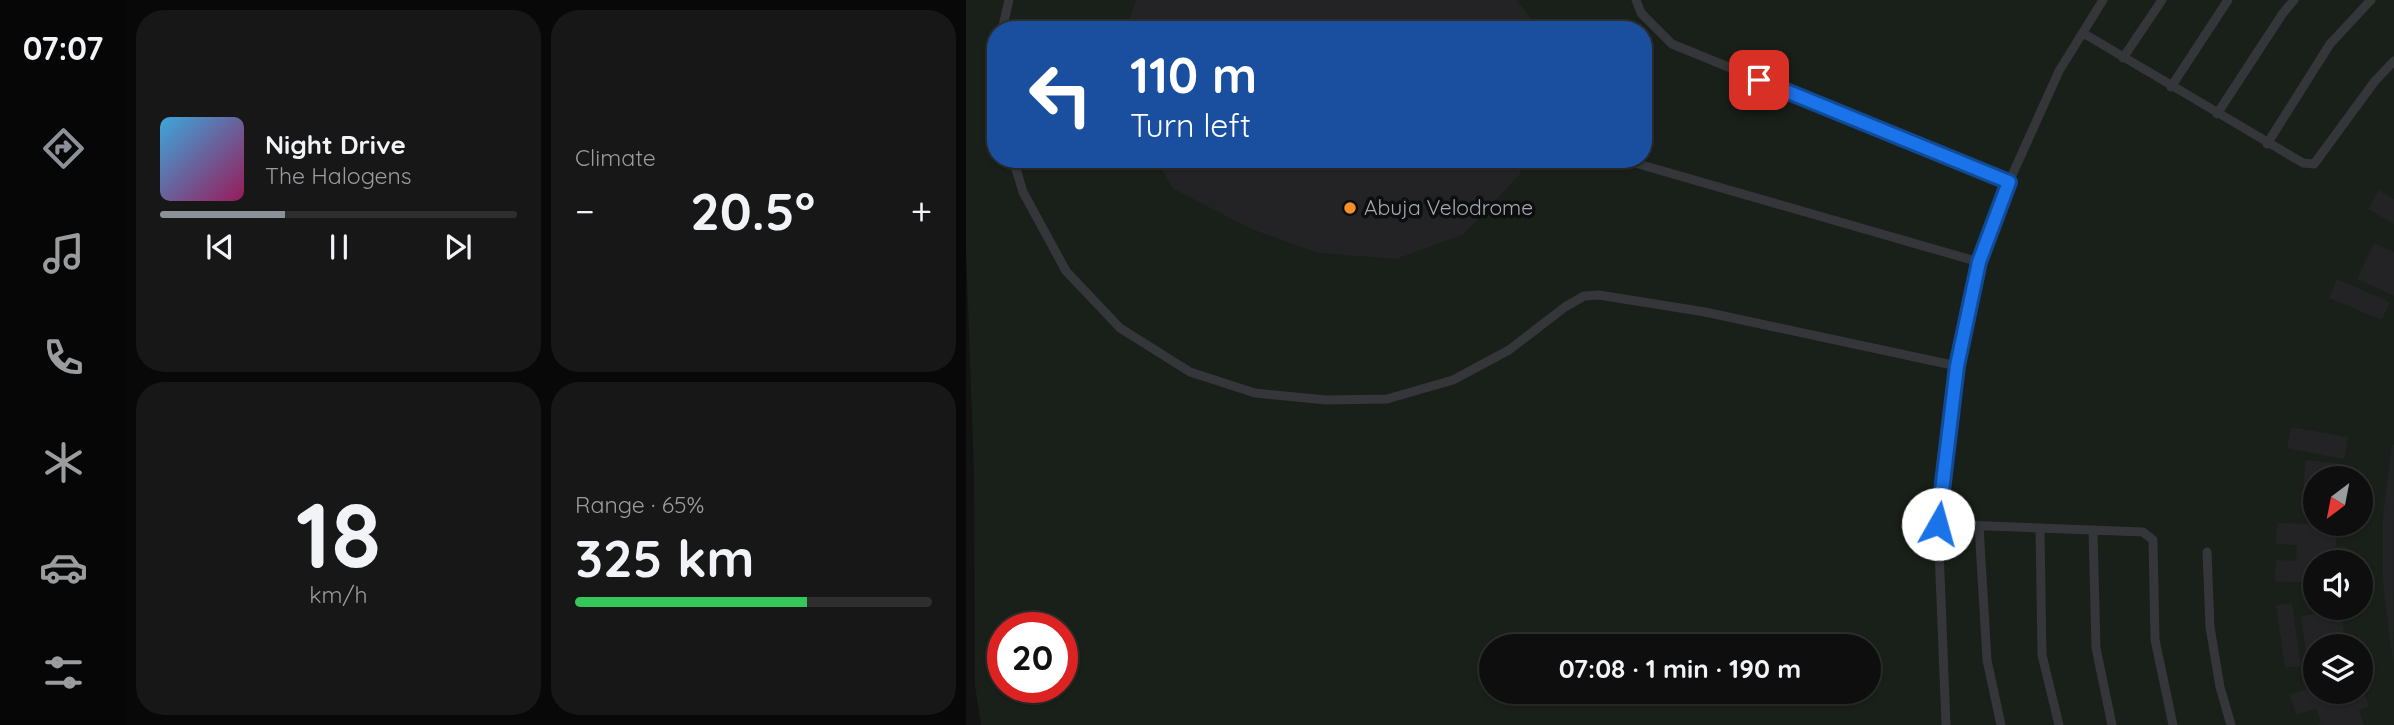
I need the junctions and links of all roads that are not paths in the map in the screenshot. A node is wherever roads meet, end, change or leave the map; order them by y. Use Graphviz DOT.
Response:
graph roads {
  1 [pos="1009,0"];
  2 [pos="1636,0"];
  3 [pos="2103,0"];
  4 [pos="2162,0"];
  5 [pos="2228,0"];
  6 [pos="2294,0"];
  7 [pos="2371,0"];
  8 [pos="1004,21"];
  9 [pos="1649,21"];
  10 [pos="1652,24"];
  11 [pos="2082,33"];
  12 [pos="2123,58"];
  13 [pos="2394,61"];
  14 [pos="2171,87"];
  15 [pos="2217,114"];
  16 [pos="2267,144"];
  17 [pos="1016,168"];
  18 [pos="1652,168"];
  19 [pos="2009,182"];
  20 [pos="1979,262"];
  21 [pos="1957,366"];
  22 [pos="1938,524"];
  23 [pos="1979,526"];
  24 [pos="2040,528"];
  25 [pos="2093,530"];
  26 [pos="2207,552"];
  27 [pos="1946,725"];
  28 [pos="2001,725"];
  29 [pos="2059,725"];
  30 [pos="2112,725"];
  31 [pos="2172,725"];
  32 [pos="2231,725"];
  1 -- 8 [label="lane"];
  2 -- 9 [label="lane"];
  3 -- 11 [label="lane"];
  4 -- 12 [label="lane"];
  5 -- 14 [label="lane"];
  6 -- 15 [label="lane"];
  7 -- 16 [label="lane"];
  10 -- 19 [label="lane"];
  11 -- 12 [label="lane"];
  11 -- 19 [label="lane"];
  12 -- 14 [label="lane"];
  13 -- 16 [label="lane"];
  14 -- 15 [label="lane"];
  15 -- 16 [label="lane"];
  17 -- 21 [label="lane"];
  18 -- 20 [label="lane"];
  19 -- 20 [label="lane"];
  20 -- 21 [label="lane"];
  21 -- 22 [label="lane"];
  22 -- 23 [label="lane"];
  22 -- 27 [label="lane"];
  23 -- 24 [label="lane"];
  23 -- 28 [label="lane"];
  24 -- 25 [label="lane"];
  24 -- 29 [label="lane"];
  25 -- 30 [label="lane"];
  25 -- 31 [label="lane"];
  26 -- 32 [label="lane"];
}
